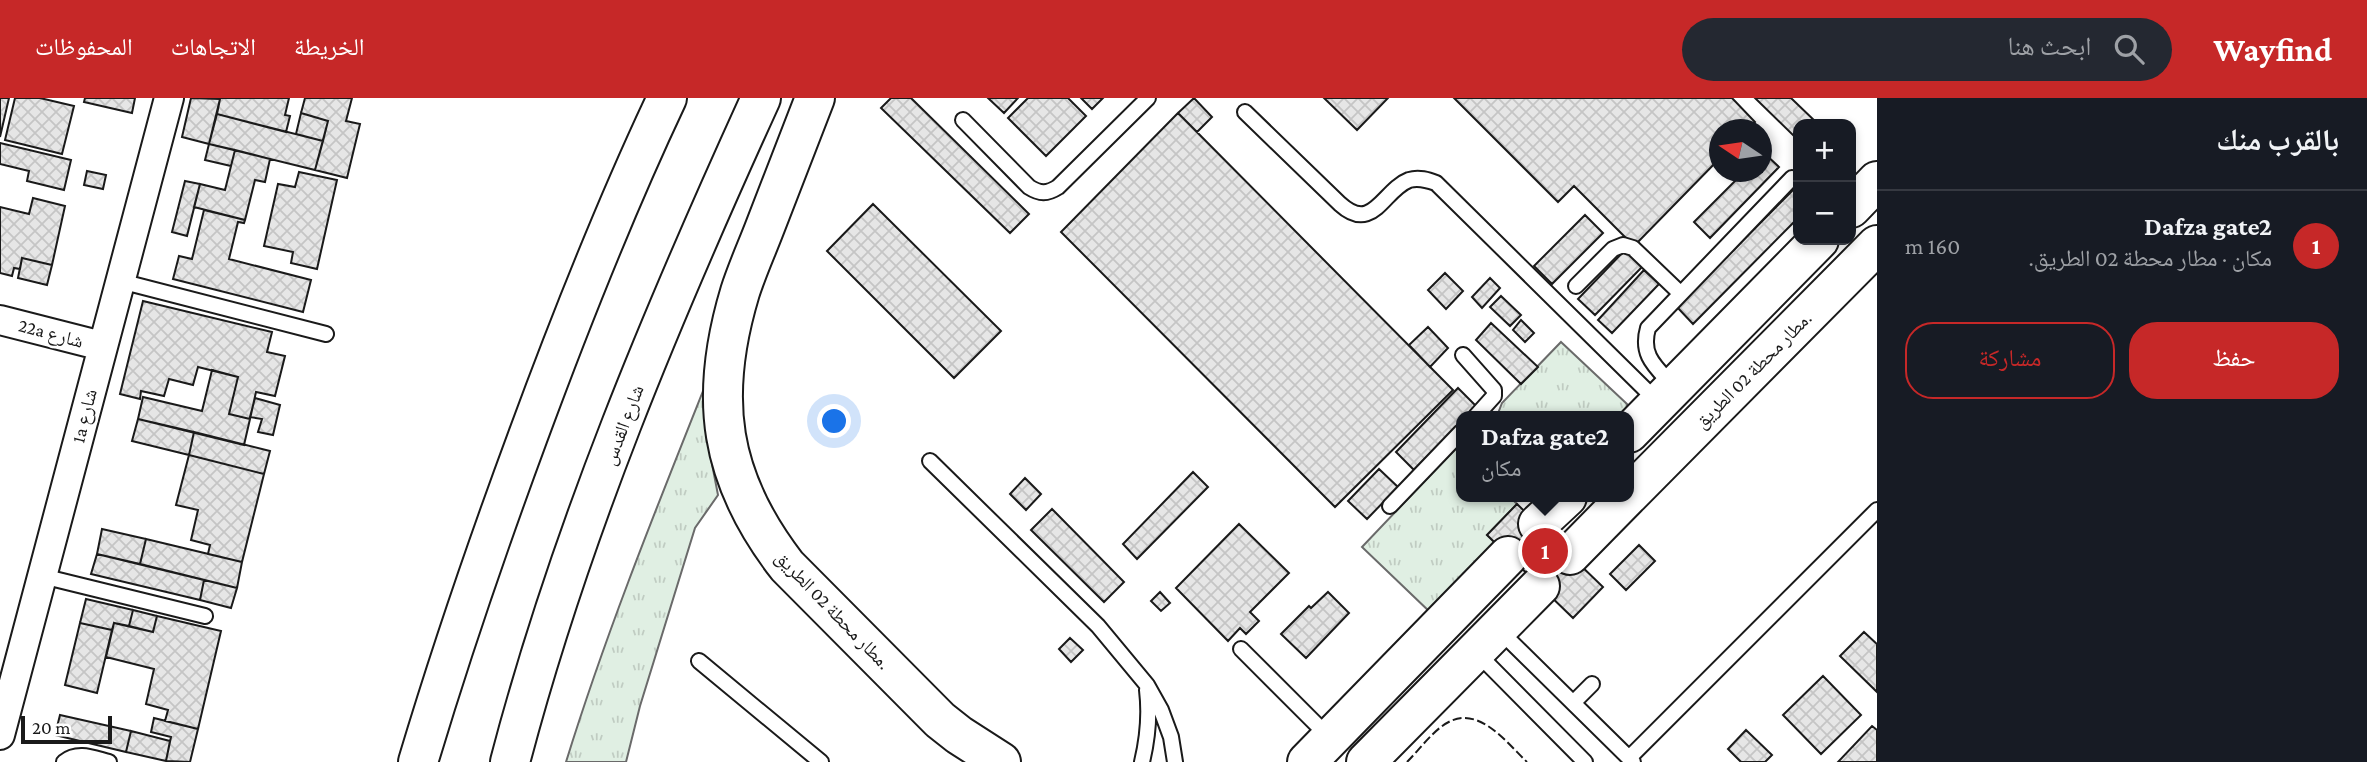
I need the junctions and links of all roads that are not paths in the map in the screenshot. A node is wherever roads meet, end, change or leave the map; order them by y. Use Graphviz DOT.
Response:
graph roads {
  1 [pos="169,98"];
  2 [pos="667,98"];
  3 [pos="761,98"];
  4 [pos="815,98"];
  5 [pos="1148,98"];
  6 [pos="1245,112"];
  7 [pos="962,121"];
  8 [pos="1792,178"];
  9 [pos="1877,181"];
  10 [pos="1856,203"];
  11 [pos="1814,245"];
  12 [pos="1877,245"];
  13 [pos="120,281"];
  14 [pos="1576,286"];
  15 [pos="1680,293"];
  16 [pos="0,320"];
  17 [pos="326,334"];
  18 [pos="102,346"];
  19 [pos="1463,355"];
  20 [pos="1666,395"];
  21 [pos="1480,411"];
  22 [pos="1634,428"];
  23 [pos="1690,433"];
  24 [pos="1456,437"];
  25 [pos="930,461"];
  26 [pos="1634,490"];
  27 [pos="1622,502"];
  28 [pos="1390,506"];
  29 [pos="1877,510"];
  30 [pos="1570,555"];
  31 [pos="1508,556"];
  32 [pos="42,576"];
  33 [pos="1540,586"];
  34 [pos="1456,610"];
  35 [pos="205,616"];
  36 [pos="1486,640"];
  37 [pos="1241,649"];
  38 [pos="699,661"];
  39 [pos="9,666"];
  40 [pos="1592,684"];
  41 [pos="1147,685"];
  42 [pos="1573,703"];
  43 [pos="0,735"];
  44 [pos="1319,750"];
  45 [pos="1578,760"];
  46 [pos="1631,760"];
  47 [pos="64,762"];
  48 [pos="109,762"];
  49 [pos="418,762"];
  50 [pos="510,762"];
  51 [pos="821,762"];
  52 [pos="1001,762"];
  53 [pos="1142,762"];
  54 [pos="1175,762"];
  55 [pos="1366,762"];
  1 -- 13 [label="street, 1a شارع"];
  2 -- 49 [label="street"];
  3 -- 50 [label="street, شارع القدس"];
  4 -- 52 [label="street, مطار محطة 02 الطريق."];
  5 -- 7 [label="lane"];
  6 -- 20 [label="lane"];
  8 -- 15 [label="lane"];
  9 -- 10 [label="street"];
  11 -- 20 [label="street"];
  12 -- 23 [label="street, مطار محطة 02 الطريق."];
  13 -- 17 [label="lane"];
  13 -- 18 [label="street, 1a شارع"];
  14 -- 15 [label="lane"];
  15 -- 20 [label="lane"];
  16 -- 18 [label="street, 22a شارع"];
  18 -- 32 [label="street, 1a شارع"];
  19 -- 21 [label="lane"];
  20 -- 22 [label="street"];
  20 -- 23 [label="street"];
  23 -- 26 [label="street, مطار محطة 02 الطريق."];
  24 -- 28 [label="lane"];
  25 -- 41 [label="lane"];
  27 -- 30 [label="street, مطار محطة 02 الطريق."];
  29 -- 46 [label="lane"];
  31 -- 34 [label="street"];
  32 -- 35 [label="lane"];
  32 -- 39 [label="street, 1a شارع"];
  33 -- 36 [label="street"];
  34 -- 36 [label="street"];
  34 -- 44 [label="street"];
  36 -- 42 [label="lane"];
  36 -- 45 [label="lane"];
  36 -- 55 [label="street"];
  37 -- 44 [label="lane"];
  38 -- 51 [label="lane"];
  39 -- 43 [label="street, 1a شارع"];
  40 -- 42 [label="lane"];
  41 -- 53 [label="lane"];
  41 -- 54 [label="lane"];
  42 -- 46 [label="lane"];
  47 -- 48 [label="lane"];
}
